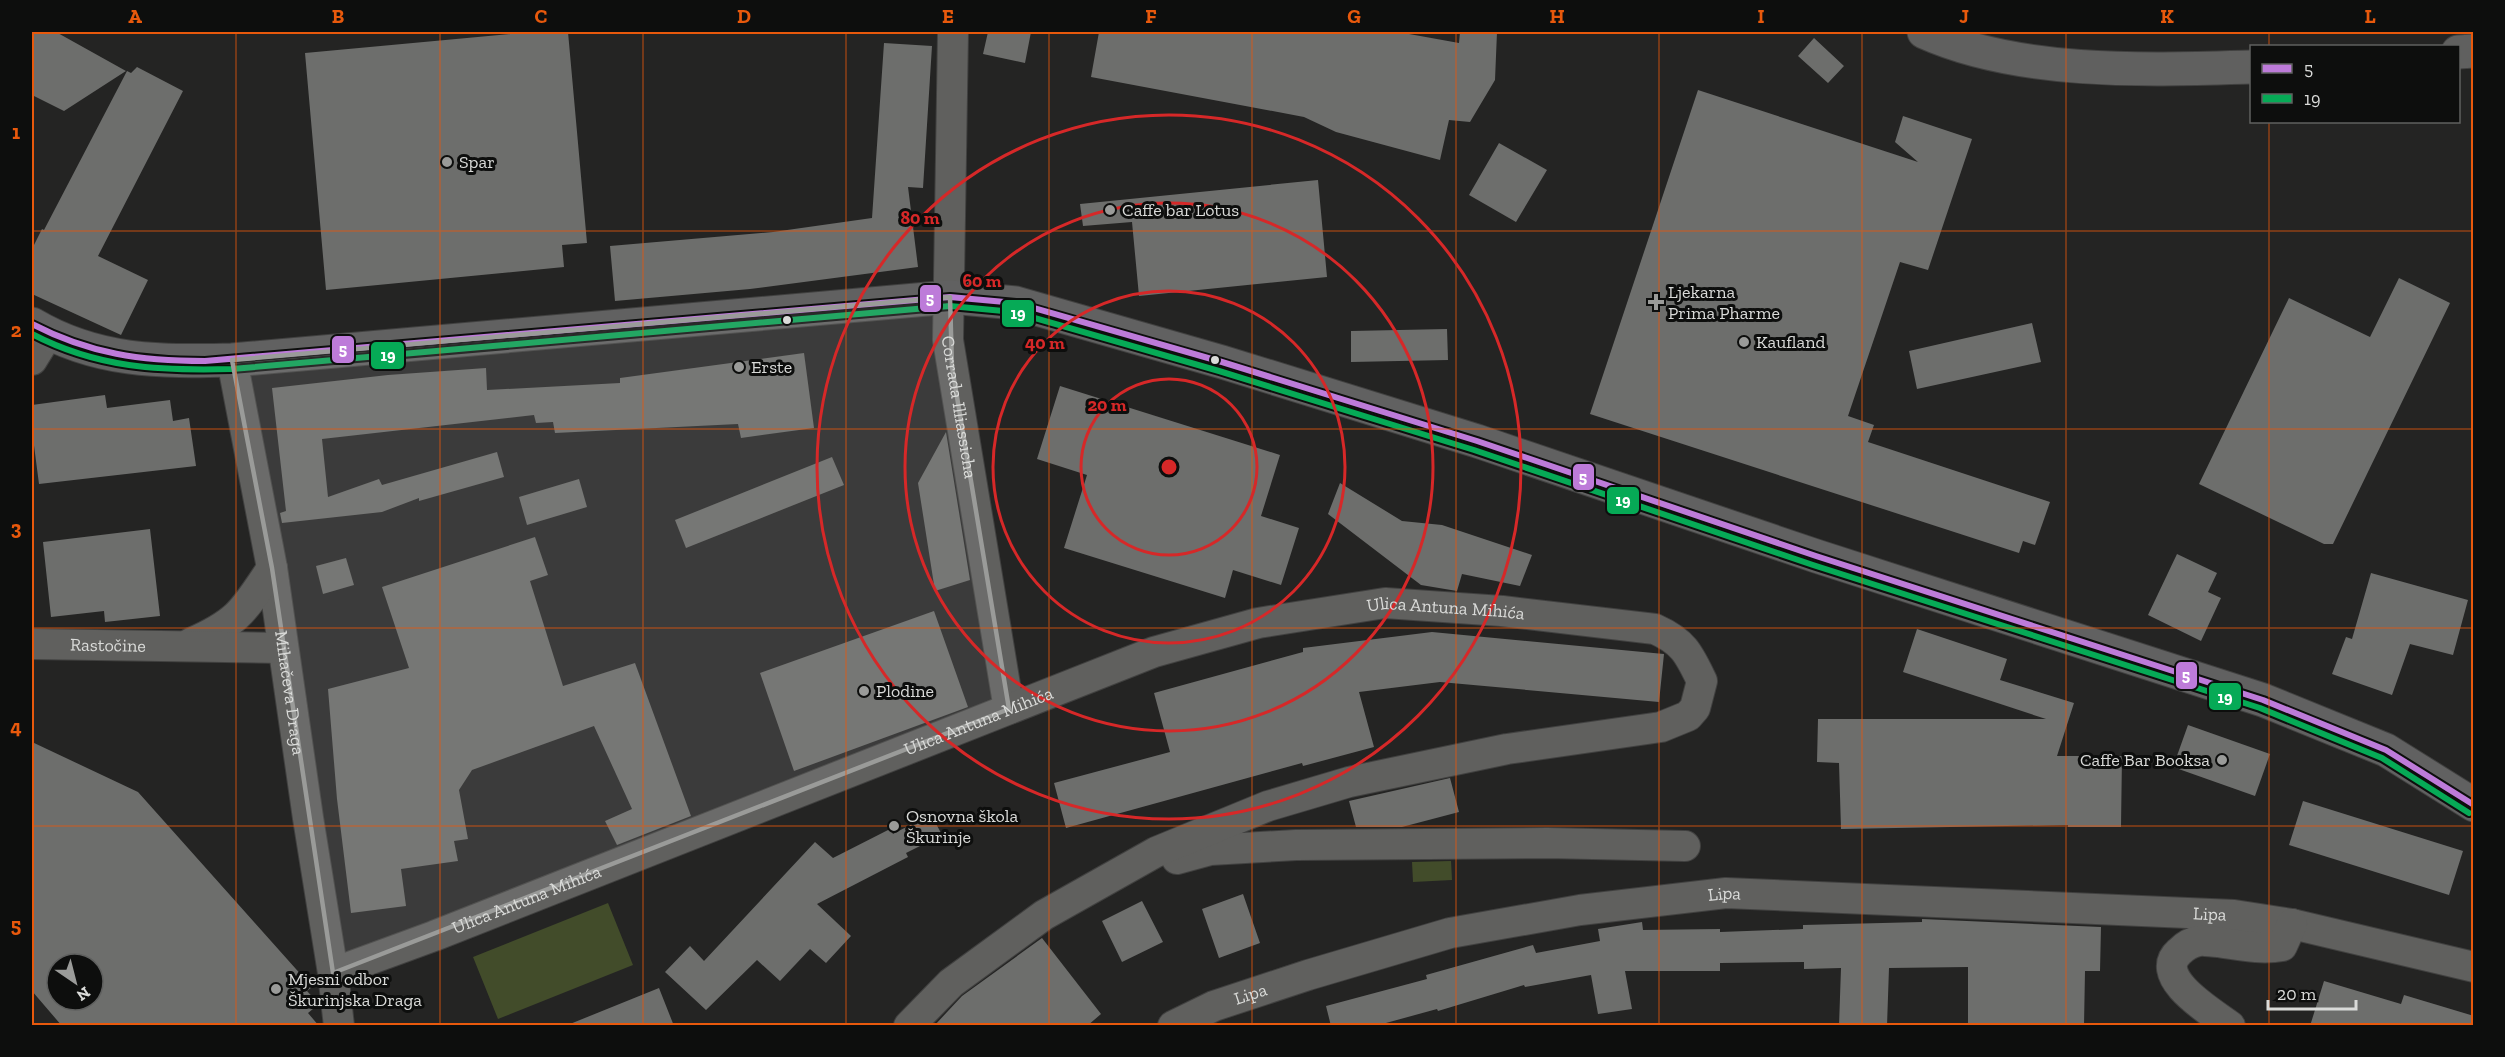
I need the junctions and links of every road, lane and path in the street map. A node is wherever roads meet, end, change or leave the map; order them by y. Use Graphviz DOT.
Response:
graph roads {
  1 [pos="953,32"];
  2 [pos="1924,32"];
  3 [pos="2250,68"];
  4 [pos="950,297"];
  5 [pos="37,339"];
  6 [pos="232,360"];
  7 [pos="272,568"];
  8 [pos="32,644"];
  9 [pos="186,645"];
  10 [pos="283,648"];
  11 [pos="1009,709"];
  12 [pos="2474,805"];
  13 [pos="1685,846"];
  14 [pos="1156,852"];
  15 [pos="2292,924"];
  16 [pos="2474,968"];
  17 [pos="333,973"];
  18 [pos="339,1026"];
  19 [pos="909,1026"];
  20 [pos="1173,1026"];
  21 [pos="2230,1026"];
  1 -- 4 [label="street, Corrada Illiassicha"];
  2 -- 3 [label="main road"];
  4 -- 6 [label="main road"];
  4 -- 11 [label="street, Corrada Illiassicha"];
  4 -- 12 [label="main road"];
  5 -- 6 [label="main road"];
  6 -- 7 [label="street, Mihačeva Draga"];
  7 -- 9 [label="street, Rastočine"];
  7 -- 10 [label="street, Mihačeva Draga"];
  8 -- 9 [label="street, Rastočine"];
  9 -- 10 [label="street, Rastočine"];
  10 -- 17 [label="street, Mihačeva Draga"];
  11 -- 14 [label="street, Ulica Antuna Mihića"];
  11 -- 17 [label="street, Ulica Antuna Mihića"];
  13 -- 14 [label="street"];
  14 -- 19 [label="street, Ulica Antuna Mihića"];
  15 -- 16 [label="street, Lipa"];
  15 -- 20 [label="street, Lipa"];
  15 -- 21 [label="street, Lipa"];
  17 -- 18 [label="street, Mihačeva Draga"];
}
